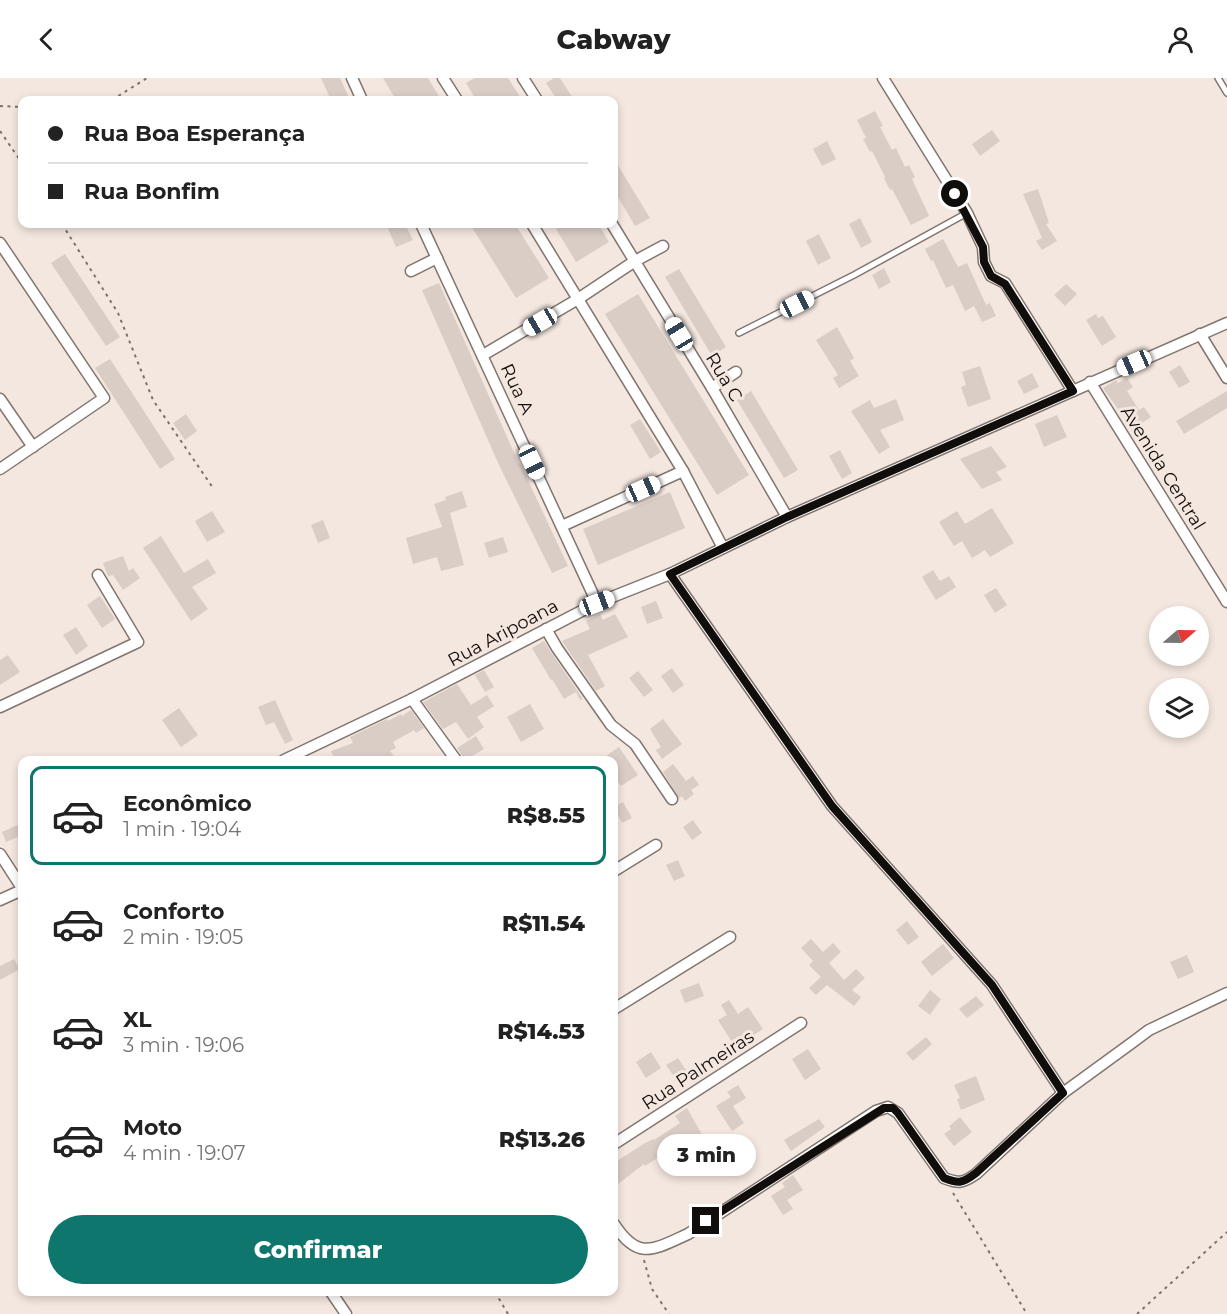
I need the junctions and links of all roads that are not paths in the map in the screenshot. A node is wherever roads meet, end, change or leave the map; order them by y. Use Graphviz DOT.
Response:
graph roads {
  1 [pos="352,78"];
  2 [pos="443,78"];
  3 [pos="524,78"];
  4 [pos="883,78"];
  5 [pos="1218,78"];
  6 [pos="1227,93"];
  7 [pos="360,96"];
  8 [pos="454,96"];
  9 [pos="535,96"];
  10 [pos="967,213"];
  11 [pos="423,228"];
  12 [pos="534,228"];
  13 [pos="614,228"];
  14 [pos="0,243"];
  15 [pos="663,246"];
  16 [pos="437,258"];
  17 [pos="635,261"];
  18 [pos="411,271"];
  19 [pos="578,299"];
  20 [pos="1227,323"];
  21 [pos="739,333"];
  22 [pos="1200,334"];
  23 [pos="483,355"];
  24 [pos="736,372"];
  25 [pos="1227,378"];
  26 [pos="1090,382"];
  27 [pos="712,388"];
  28 [pos="1073,391"];
  29 [pos="0,399"];
  30 [pos="33,447"];
  31 [pos="0,469"];
  32 [pos="683,471"];
  33 [pos="787,517"];
  34 [pos="562,526"];
  35 [pos="723,548"];
  36 [pos="670,574"];
  37 [pos="98,575"];
  38 [pos="1227,602"];
  39 [pos="597,603"];
  40 [pos="546,629"];
  41 [pos="412,699"];
  42 [pos="0,707"];
  43 [pos="307,756"];
  44 [pos="453,756"];
  45 [pos="672,800"];
  46 [pos="656,845"];
  47 [pos="2,859"];
  48 [pos="618,869"];
  49 [pos="18,883"];
  50 [pos="18,891"];
  51 [pos="0,900"];
  52 [pos="730,937"];
  53 [pos="1227,993"];
  54 [pos="618,1007"];
  55 [pos="801,1023"];
  56 [pos="1063,1093"];
  57 [pos="618,1141"];
  58 [pos="618,1229"];
  59 [pos="334,1296"];
  60 [pos="346,1314"];
  1 -- 7 [label="street"];
  2 -- 8 [label="street"];
  3 -- 9 [label="street"];
  4 -- 10 [label="street"];
  5 -- 6 [label="lane"];
  10 -- 21 [label="lane"];
  10 -- 28 [label="street"];
  11 -- 16 [label="street, Rua A"];
  12 -- 19 [label="street"];
  13 -- 17 [label="street, Rua C"];
  14 -- 30 [label="street"];
  15 -- 17 [label="street"];
  16 -- 18 [label="street"];
  16 -- 23 [label="street, Rua A"];
  17 -- 19 [label="street"];
  17 -- 27 [label="street, Rua C"];
  19 -- 23 [label="street"];
  19 -- 32 [label="street"];
  20 -- 22 [label="street, Rua Aripoana"];
  22 -- 25 [label="street"];
  22 -- 26 [label="street, Rua Aripoana"];
  23 -- 34 [label="street, Rua A"];
  24 -- 27 [label="street"];
  26 -- 28 [label="street, Rua Aripoana"];
  26 -- 38 [label="street, Avenida Central"];
  27 -- 33 [label="street, Rua C"];
  28 -- 33 [label="street, Rua Aripoana"];
  29 -- 30 [label="street"];
  30 -- 31 [label="street"];
  32 -- 34 [label="street"];
  32 -- 35 [label="street"];
  33 -- 35 [label="street, Rua Aripoana"];
  34 -- 39 [label="street, Rua A"];
  35 -- 36 [label="street, Rua Aripoana"];
  36 -- 39 [label="street, Rua Aripoana"];
  36 -- 56 [label="street"];
  37 -- 42 [label="street"];
  39 -- 40 [label="street, Rua Aripoana"];
  40 -- 41 [label="street, Rua Aripoana"];
  40 -- 45 [label="street"];
  41 -- 43 [label="street, Rua Aripoana"];
  41 -- 44 [label="street"];
  46 -- 48 [label="street"];
  47 -- 49 [label="street"];
  50 -- 51 [label="street"];
  52 -- 54 [label="street"];
  53 -- 56 [label="street"];
  55 -- 57 [label="street, Rua Palmeiras"];
  56 -- 58 [label="street"];
  59 -- 60 [label="street"];
}
